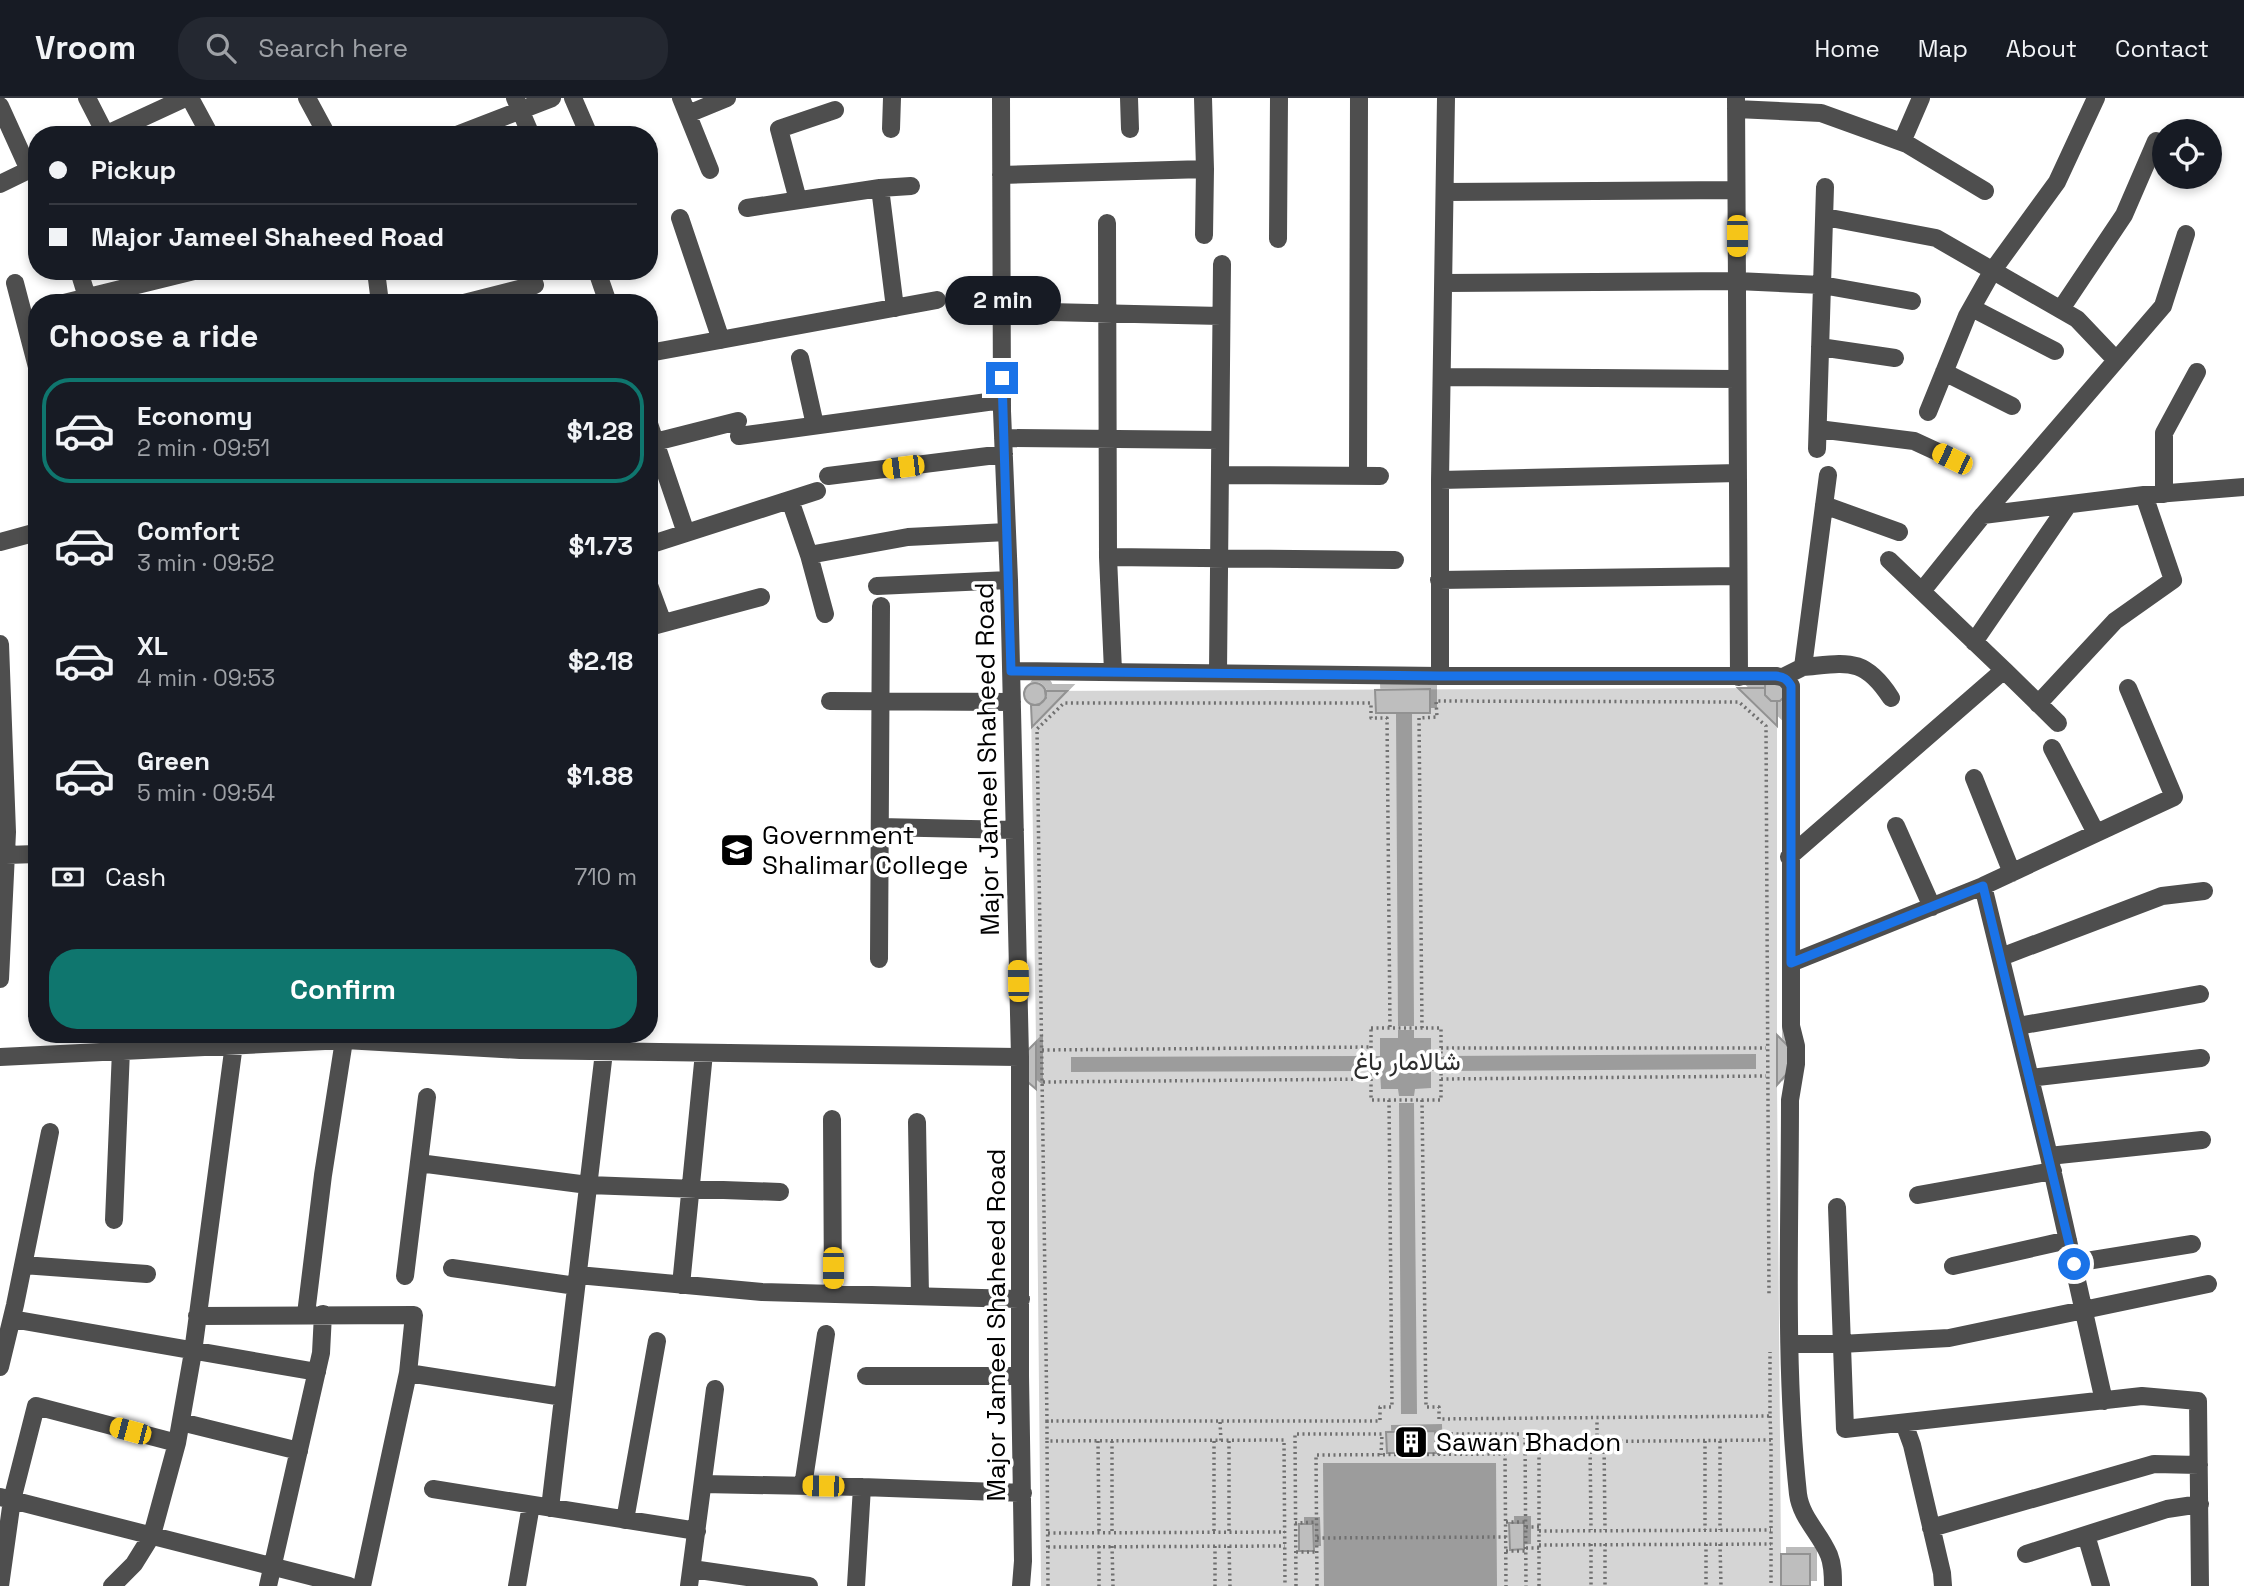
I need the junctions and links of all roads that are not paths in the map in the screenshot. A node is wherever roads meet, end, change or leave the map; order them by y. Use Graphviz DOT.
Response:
graph roads {
  1 [pos="87,98"];
  2 [pos="188,98"];
  3 [pos="306,98"];
  4 [pos="552,98"];
  5 [pos="573,98"];
  6 [pos="727,98"];
  7 [pos="891,98"];
  8 [pos="1001,98"];
  9 [pos="1129,98"];
  10 [pos="1203,98"];
  11 [pos="1279,98"];
  12 [pos="1359,98"];
  13 [pos="1446,98"];
  14 [pos="1921,98"];
  15 [pos="2096,98"];
  16 [pos="517,104"];
  17 [pos="1736,104"];
  18 [pos="0,106"];
  19 [pos="684,106"];
  20 [pos="835,110"];
  21 [pos="106,126"];
  22 [pos="128,126"];
  23 [pos="205,126"];
  24 [pos="322,126"];
  25 [pos="474,126"];
  26 [pos="527,126"];
  27 [pos="585,126"];
  28 [pos="1130,129"];
  29 [pos="891,130"];
  30 [pos="1902,142"];
  31 [pos="2152,150"];
  32 [pos="28,157"];
  33 [pos="1205,169"];
  34 [pos="710,170"];
  35 [pos="28,171"];
  36 [pos="1001,175"];
  37 [pos="0,184"];
  38 [pos="911,186"];
  39 [pos="1825,187"];
  40 [pos="880,188"];
  41 [pos="1736,190"];
  42 [pos="1985,191"];
  43 [pos="1445,192"];
  44 [pos="798,200"];
  45 [pos="747,208"];
  46 [pos="1825,217"];
  47 [pos="680,218"];
  48 [pos="1107,223"];
  49 [pos="2186,234"];
  50 [pos="1204,235"];
  51 [pos="1278,239"];
  52 [pos="1222,264"];
  53 [pos="1993,270"];
  54 [pos="147,280"];
  55 [pos="1737,281"];
  56 [pos="15,283"];
  57 [pos="1444,283"];
  58 [pos="535,285"];
  59 [pos="1822,285"];
  60 [pos="98,294"];
  61 [pos="500,294"];
  62 [pos="937,300"];
  63 [pos="1912,301"];
  64 [pos="28,307"];
  65 [pos="895,308"];
  66 [pos="1972,308"];
  67 [pos="2061,309"];
  68 [pos="1002,311"];
  69 [pos="1107,314"];
  70 [pos="1221,316"];
  71 [pos="721,340"];
  72 [pos="1820,347"];
  73 [pos="658,351"];
  74 [pos="2055,351"];
  75 [pos="800,358"];
  76 [pos="1895,358"];
  77 [pos="2116,360"];
  78 [pos="1944,372"];
  79 [pos="2197,373"];
  80 [pos="1442,377"];
  81 [pos="1737,379"];
  82 [pos="1002,400"];
  83 [pos="2012,406"];
  84 [pos="1928,412"];
  85 [pos="815,425"];
  86 [pos="1818,429"];
  87 [pos="658,433"];
  88 [pos="1108,439"];
  89 [pos="1220,440"];
  90 [pos="1003,446"];
  91 [pos="1817,449"];
  92 [pos="658,451"];
  93 [pos="1952,459"];
  94 [pos="1738,473"];
  95 [pos="1220,475"];
  96 [pos="1828,475"];
  97 [pos="828,476"];
  98 [pos="1358,476"];
  99 [pos="1380,476"];
  100 [pos="1440,480"];
  101 [pos="2244,487"];
  102 [pos="817,491"];
  103 [pos="2164,494"];
  104 [pos="2144,495"];
  105 [pos="790,500"];
  106 [pos="1824,505"];
  107 [pos="2068,505"];
  108 [pos="1983,515"];
  109 [pos="1007,532"];
  110 [pos="1899,532"];
  111 [pos="686,533"];
  112 [pos="28,534"];
  113 [pos="0,542"];
  114 [pos="658,542"];
  115 [pos="809,555"];
  116 [pos="1108,557"];
  117 [pos="1219,558"];
  118 [pos="1889,559"];
  119 [pos="1395,560"];
  120 [pos="1738,576"];
  121 [pos="1009,580"];
  122 [pos="1439,580"];
  123 [pos="877,586"];
  124 [pos="1922,591"];
  125 [pos="761,597"];
  126 [pos="881,606"];
  127 [pos="825,614"];
  128 [pos="658,624"];
  129 [pos="1974,642"];
  130 [pos="0,644"];
  131 [pos="1802,667"];
  132 [pos="2004,670"];
  133 [pos="1011,671"];
  134 [pos="1113,671"];
  135 [pos="1218,672"];
  136 [pos="1440,676"];
  137 [pos="1739,677"];
  138 [pos="1783,677"];
  139 [pos="2128,688"];
  140 [pos="1891,698"];
  141 [pos="830,701"];
  142 [pos="880,701"];
  143 [pos="1012,702"];
  144 [pos="2038,704"];
  145 [pos="2058,723"];
  146 [pos="2052,748"];
  147 [pos="1974,778"];
  148 [pos="880,827"];
  149 [pos="1896,827"];
  150 [pos="1015,830"];
  151 [pos="4,832"];
  152 [pos="2096,834"];
  153 [pos="28,854"];
  154 [pos="6,855"];
  155 [pos="1789,857"];
  156 [pos="2012,873"];
  157 [pos="1983,886"];
  158 [pos="2204,891"];
  159 [pos="1932,907"];
  160 [pos="2001,957"];
  161 [pos="879,960"];
  162 [pos="1791,963"];
  163 [pos="0,979"];
  164 [pos="2200,995"];
  165 [pos="2018,1026"];
  166 [pos="99,1043"];
  167 [pos="171,1043"];
  168 [pos="224,1043"];
  169 [pos="250,1043"];
  170 [pos="344,1043"];
  171 [pos="528,1043"];
  172 [pos="234,1044"];
  173 [pos="121,1050"];
  174 [pos="604,1052"];
  175 [pos="704,1053"];
  176 [pos="0,1057"];
  177 [pos="1020,1057"];
  178 [pos="2201,1058"];
  179 [pos="2030,1078"];
  180 [pos="427,1097"];
  181 [pos="832,1119"];
  182 [pos="917,1122"];
  183 [pos="50,1132"];
  184 [pos="2202,1140"];
  185 [pos="419,1163"];
  186 [pos="2051,1163"];
  187 [pos="589,1185"];
  188 [pos="690,1189"];
  189 [pos="780,1192"];
  190 [pos="1918,1195"];
  191 [pos="1837,1207"];
  192 [pos="114,1220"];
  193 [pos="2068,1240"];
  194 [pos="2192,1244"];
  195 [pos="2074,1264"];
  196 [pos="23,1265"];
  197 [pos="1954,1266"];
  198 [pos="452,1268"];
  199 [pos="147,1274"];
  200 [pos="405,1276"];
  201 [pos="577,1280"];
  202 [pos="2208,1284"];
  203 [pos="681,1285"];
  204 [pos="833,1293"];
  205 [pos="919,1296"];
  206 [pos="1021,1299"];
  207 [pos="9,1309"];
  208 [pos="2084,1310"];
  209 [pos="314,1314"];
  210 [pos="197,1315"];
  211 [pos="826,1334"];
  212 [pos="657,1341"];
  213 [pos="1790,1344"];
  214 [pos="1842,1344"];
  215 [pos="193,1352"];
  216 [pos="0,1367"];
  217 [pos="317,1372"];
  218 [pos="408,1373"];
  219 [pos="866,1376"];
  220 [pos="1020,1376"];
  221 [pos="715,1389"];
  222 [pos="563,1397"];
  223 [pos="2104,1401"];
  224 [pos="181,1422"];
  225 [pos="1904,1423"];
  226 [pos="177,1443"];
  227 [pos="299,1451"];
  228 [pos="2199,1465"];
  229 [pos="703,1484"];
  230 [pos="803,1486"];
  231 [pos="862,1487"];
  232 [pos="433,1489"];
  233 [pos="1023,1493"];
  234 [pos="6,1499"];
  235 [pos="2200,1504"];
  236 [pos="531,1505"];
  237 [pos="550,1508"];
  238 [pos="625,1520"];
  239 [pos="1931,1528"];
  240 [pos="697,1531"];
  241 [pos="152,1535"];
  242 [pos="2086,1535"];
  243 [pos="2026,1554"];
  244 [pos="273,1566"];
  245 [pos="690,1577"];
  246 [pos="0,1586"];
  247 [pos="113,1586"];
  248 [pos="268,1586"];
  249 [pos="349,1586"];
  250 [pos="362,1586"];
  251 [pos="517,1586"];
  252 [pos="809,1586"];
  253 [pos="856,1586"];
  254 [pos="1021,1586"];
  255 [pos="1833,1586"];
  256 [pos="1943,1586"];
  257 [pos="2101,1586"];
  258 [pos="2200,1586"];
  1 -- 21 [label="street"];
  2 -- 22 [label="street"];
  2 -- 23 [label="street"];
  3 -- 24 [label="street"];
  4 -- 16 [label="street"];
  5 -- 27 [label="street"];
  6 -- 19 [label="street"];
  7 -- 29 [label="street"];
  8 -- 36 [label="street, Major Jameel Shaheed Road"];
  9 -- 28 [label="street"];
  10 -- 33 [label="street"];
  11 -- 51 [label="street"];
  12 -- 98 [label="street"];
  13 -- 43 [label="street"];
  14 -- 30 [label="street"];
  15 -- 53 [label="street"];
  16 -- 25 [label="street"];
  16 -- 26 [label="street"];
  17 -- 30 [label="street"];
  17 -- 41 [label="street"];
  18 -- 32 [label="street"];
  19 -- 34 [label="street"];
  20 -- 44 [label="street"];
  30 -- 42 [label="street"];
  31 -- 67 [label="street"];
  33 -- 36 [label="street"];
  33 -- 50 [label="street"];
  35 -- 37 [label="street"];
  36 -- 68 [label="street, Major Jameel Shaheed Road"];
  38 -- 40 [label="street"];
  39 -- 46 [label="street"];
  40 -- 44 [label="street"];
  40 -- 65 [label="street"];
  41 -- 43 [label="street"];
  41 -- 55 [label="street"];
  43 -- 57 [label="street"];
  44 -- 45 [label="street"];
  46 -- 53 [label="street"];
  46 -- 59 [label="street"];
  47 -- 71 [label="street"];
  48 -- 69 [label="street"];
  49 -- 77 [label="street"];
  52 -- 70 [label="street"];
  53 -- 66 [label="street"];
  53 -- 67 [label="street"];
  54 -- 60 [label="street"];
  55 -- 57 [label="street"];
  55 -- 59 [label="street"];
  55 -- 81 [label="street"];
  56 -- 64 [label="street"];
  57 -- 80 [label="street"];
  58 -- 61 [label="street"];
  59 -- 63 [label="street"];
  59 -- 72 [label="street"];
  62 -- 65 [label="street"];
  65 -- 71 [label="street"];
  66 -- 74 [label="street"];
  66 -- 78 [label="street"];
  67 -- 77 [label="street"];
  68 -- 69 [label="street"];
  68 -- 82 [label="street, Major Jameel Shaheed Road"];
  69 -- 70 [label="street"];
  69 -- 88 [label="street"];
  70 -- 89 [label="street"];
  71 -- 73 [label="street"];
  72 -- 76 [label="street"];
  72 -- 86 [label="street"];
  75 -- 85 [label="street"];
  77 -- 108 [label="street"];
  78 -- 83 [label="street"];
  78 -- 84 [label="street"];
  79 -- 103 [label="street"];
  80 -- 81 [label="street"];
  80 -- 100 [label="street"];
  81 -- 94 [label="street"];
  82 -- 85 [label="street"];
  82 -- 90 [label="street, Major Jameel Shaheed Road"];
  85 -- 87 [label="street"];
  86 -- 91 [label="street"];
  86 -- 93 [label="street"];
  88 -- 89 [label="street"];
  88 -- 90 [label="street"];
  88 -- 116 [label="street"];
  89 -- 95 [label="street"];
  90 -- 97 [label="street"];
  90 -- 109 [label="street, Major Jameel Shaheed Road"];
  92 -- 111 [label="street"];
  94 -- 100 [label="street"];
  94 -- 120 [label="street"];
  95 -- 98 [label="street"];
  95 -- 117 [label="street"];
  96 -- 106 [label="street"];
  98 -- 99 [label="street"];
  100 -- 122 [label="street"];
  101 -- 103 [label="street"];
  102 -- 105 [label="street"];
  103 -- 104 [label="street"];
  104 -- 107 [label="street"];
  104 -- 144 [label="street"];
  105 -- 111 [label="street"];
  105 -- 115 [label="street"];
  106 -- 110 [label="street"];
  106 -- 131 [label="street"];
  107 -- 108 [label="street"];
  107 -- 129 [label="street"];
  108 -- 124 [label="street"];
  109 -- 115 [label="street"];
  109 -- 121 [label="street, Major Jameel Shaheed Road"];
  111 -- 114 [label="street"];
  112 -- 113 [label="street"];
  115 -- 127 [label="street"];
  116 -- 117 [label="street"];
  116 -- 134 [label="street"];
  117 -- 119 [label="street"];
  117 -- 135 [label="street"];
  118 -- 124 [label="street"];
  120 -- 122 [label="street"];
  120 -- 137 [label="street"];
  121 -- 123 [label="street"];
  121 -- 133 [label="street, Major Jameel Shaheed Road"];
  122 -- 136 [label="street"];
  124 -- 129 [label="street"];
  125 -- 128 [label="street"];
  126 -- 142 [label="street"];
  129 -- 132 [label="street"];
  130 -- 151 [label="street"];
  131 -- 138 [label="street"];
  131 -- 140 [label="street"];
  132 -- 144 [label="street"];
  132 -- 155 [label="street"];
  133 -- 134 [label="street"];
  133 -- 143 [label="street, Major Jameel Shaheed Road"];
  134 -- 135 [label="street"];
  135 -- 136 [label="street"];
  136 -- 137 [label="street"];
  137 -- 138 [label="street"];
  138 -- 155 [label="street"];
  139 -- 152 [label="street"];
  141 -- 142 [label="street"];
  142 -- 143 [label="street"];
  142 -- 148 [label="street"];
  143 -- 150 [label="street, Major Jameel Shaheed Road"];
  144 -- 145 [label="street"];
  146 -- 152 [label="street"];
  147 -- 156 [label="street"];
  148 -- 150 [label="street"];
  148 -- 161 [label="street"];
  149 -- 159 [label="street"];
  150 -- 177 [label="street, Major Jameel Shaheed Road"];
  151 -- 154 [label="street"];
  152 -- 156 [label="street"];
  153 -- 154 [label="street"];
  154 -- 163 [label="street"];
  155 -- 162 [label="street"];
  156 -- 157 [label="street"];
  157 -- 159 [label="street"];
  157 -- 160 [label="street"];
  158 -- 160 [label="street"];
  159 -- 162 [label="street"];
  160 -- 165 [label="street"];
  162 -- 213 [label="street"];
  164 -- 165 [label="street"];
  165 -- 179 [label="street"];
  166 -- 173 [label="street"];
  166 -- 176 [label="street"];
  167 -- 173 [label="street"];
  168 -- 172 [label="street"];
  169 -- 172 [label="street"];
  170 -- 209 [label="street"];
  171 -- 174 [label="street"];
  172 -- 210 [label="street"];
  173 -- 192 [label="street"];
  174 -- 175 [label="street"];
  174 -- 187 [label="street"];
  175 -- 177 [label="street"];
  175 -- 188 [label="street"];
  177 -- 206 [label="street, Major Jameel Shaheed Road"];
  178 -- 179 [label="street"];
  179 -- 186 [label="street"];
  180 -- 185 [label="street"];
  181 -- 204 [label="street"];
  182 -- 205 [label="street"];
  183 -- 196 [label="street"];
  184 -- 186 [label="street"];
  185 -- 187 [label="street"];
  185 -- 200 [label="street"];
  186 -- 190 [label="street"];
  186 -- 193 [label="street"];
  187 -- 188 [label="street"];
  187 -- 201 [label="street"];
  188 -- 189 [label="street"];
  188 -- 203 [label="street"];
  191 -- 214 [label="street"];
  193 -- 195 [label="street"];
  193 -- 197 [label="street"];
  194 -- 195 [label="street"];
  195 -- 208 [label="street"];
  196 -- 199 [label="street"];
  196 -- 207 [label="street"];
  198 -- 201 [label="street"];
  201 -- 203 [label="street"];
  201 -- 222 [label="street"];
  202 -- 208 [label="street"];
  203 -- 204 [label="street"];
  204 -- 205 [label="street"];
  205 -- 206 [label="street"];
  206 -- 220 [label="street, Major Jameel Shaheed Road"];
  207 -- 215 [label="street"];
  207 -- 216 [label="street"];
  208 -- 214 [label="street"];
  208 -- 223 [label="street"];
  209 -- 210 [label="street"];
  209 -- 217 [label="street"];
  209 -- 218 [label="street"];
  210 -- 215 [label="street"];
  211 -- 230 [label="street"];
  212 -- 238 [label="street"];
  213 -- 214 [label="street"];
  213 -- 255 [label="street"];
  214 -- 225 [label="street"];
  215 -- 217 [label="street"];
  215 -- 224 [label="street"];
  217 -- 227 [label="street"];
  218 -- 222 [label="street"];
  218 -- 250 [label="street"];
  219 -- 220 [label="street"];
  220 -- 233 [label="street, Major Jameel Shaheed Road"];
  221 -- 229 [label="street"];
  222 -- 237 [label="street"];
  223 -- 225 [label="street"];
  223 -- 228 [label="street"];
  224 -- 226 [label="street"];
  224 -- 227 [label="street"];
  225 -- 239 [label="street"];
  226 -- 234 [label="street"];
  226 -- 241 [label="street"];
  227 -- 244 [label="street"];
  228 -- 235 [label="street"];
  228 -- 239 [label="street"];
  229 -- 230 [label="street"];
  229 -- 240 [label="street"];
  230 -- 231 [label="street"];
  231 -- 233 [label="street"];
  231 -- 253 [label="street"];
  232 -- 236 [label="street"];
  233 -- 254 [label="street, Major Jameel Shaheed Road"];
  234 -- 241 [label="street"];
  234 -- 246 [label="street"];
  235 -- 242 [label="street"];
  235 -- 258 [label="street"];
  236 -- 237 [label="street"];
  236 -- 251 [label="street"];
  237 -- 238 [label="street"];
  238 -- 240 [label="street"];
  239 -- 256 [label="street"];
  240 -- 245 [label="street"];
  241 -- 244 [label="street"];
  241 -- 247 [label="street"];
  242 -- 243 [label="street"];
  242 -- 257 [label="street"];
  244 -- 248 [label="street"];
  244 -- 249 [label="street"];
  245 -- 252 [label="street"];
}
